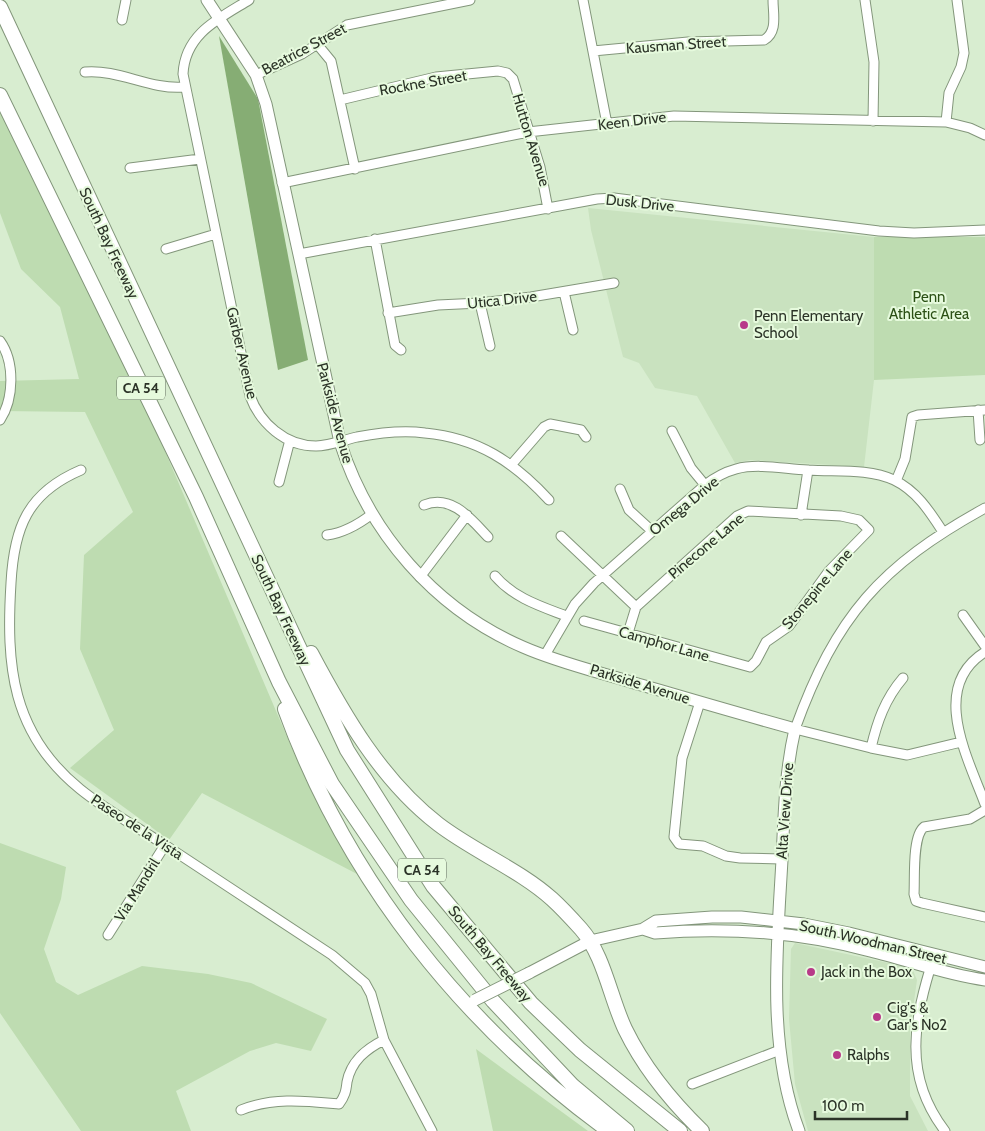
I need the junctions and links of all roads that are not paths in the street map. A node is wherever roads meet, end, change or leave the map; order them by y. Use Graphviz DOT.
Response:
graph roads {
  1 [pos="126,0"];
  2 [pos="207,0"];
  3 [pos="249,0"];
  4 [pos="470,0"];
  5 [pos="583,0"];
  6 [pos="773,0"];
  7 [pos="864,0"];
  8 [pos="957,0"];
  9 [pos="0,7"];
  10 [pos="220,18"];
  11 [pos="122,20"];
  12 [pos="317,44"];
  13 [pos="593,51"];
  14 [pos="85,72"];
  15 [pos="507,73"];
  16 [pos="256,75"];
  17 [pos="184,87"];
  18 [pos="0,95"];
  19 [pos="340,100"];
  20 [pos="873,121"];
  21 [pos="946,122"];
  22 [pos="606,124"];
  23 [pos="528,132"];
  24 [pos="985,135"];
  25 [pos="200,159"];
  26 [pos="130,168"];
  27 [pos="355,169"];
  28 [pos="282,183"];
  29 [pos="548,209"];
  30 [pos="985,230"];
  31 [pos="216,234"];
  32 [pos="375,239"];
  33 [pos="166,249"];
  34 [pos="299,254"];
  35 [pos="614,283"];
  36 [pos="564,292"];
  37 [pos="480,303"];
  38 [pos="388,313"];
  39 [pos="573,330"];
  40 [pos="0,341"];
  41 [pos="490,346"];
  42 [pos="402,350"];
  43 [pos="981,410"];
  44 [pos="0,420"];
  45 [pos="672,431"];
  46 [pos="586,437"];
  47 [pos="290,440"];
  48 [pos="980,440"];
  49 [pos="340,442"];
  50 [pos="512,464"];
  51 [pos="81,470"];
  52 [pos="808,470"];
  53 [pos="896,481"];
  54 [pos="279,482"];
  55 [pos="705,485"];
  56 [pos="620,489"];
  57 [pos="549,500"];
  58 [pos="424,505"];
  59 [pos="985,508"];
  60 [pos="372,514"];
  61 [pos="467,515"];
  62 [pos="801,515"];
  63 [pos="869,530"];
  64 [pos="652,531"];
  65 [pos="943,532"];
  66 [pos="326,535"];
  67 [pos="561,536"];
  68 [pos="488,537"];
  69 [pos="250,545"];
  70 [pos="604,575"];
  71 [pos="495,576"];
  72 [pos="420,577"];
  73 [pos="636,607"];
  74 [pos="962,615"];
  75 [pos="566,616"];
  76 [pos="584,621"];
  77 [pos="628,633"];
  78 [pos="985,646"];
  79 [pos="985,652"];
  80 [pos="545,655"];
  81 [pos="745,667"];
  82 [pos="903,678"];
  83 [pos="279,682"];
  84 [pos="700,702"];
  85 [pos="795,728"];
  86 [pos="961,742"];
  87 [pos="871,748"];
  88 [pos="985,804"];
  89 [pos="985,810"];
  90 [pos="165,845"];
  91 [pos="782,859"];
  92 [pos="985,917"];
  93 [pos="779,921"];
  94 [pos="643,928"];
  95 [pos="778,933"];
  96 [pos="108,934"];
  97 [pos="590,941"];
  98 [pos="934,956"];
  99 [pos="930,967"];
  100 [pos="985,967"];
  101 [pos="985,980"];
  102 [pos="470,1002"];
  103 [pos="384,1040"];
  104 [pos="780,1050"];
  105 [pos="692,1084"];
  106 [pos="241,1110"];
  107 [pos="432,1131"];
  108 [pos="609,1131"];
  109 [pos="627,1131"];
  110 [pos="680,1131"];
  111 [pos="702,1131"];
  112 [pos="799,1131"];
  113 [pos="945,1131"];
  1 -- 11 [label="street"];
  2 -- 10 [label="main road, Parkside Avenue"];
  3 -- 10 [label="street, Garber Avenue"];
  4 -- 12 [label="street, Beatrice Street"];
  5 -- 13 [label="street"];
  6 -- 13 [label="street, Kausman Street"];
  7 -- 20 [label="street"];
  8 -- 21 [label="street"];
  9 -- 69 [label="highway, South Bay Freeway / CA 54"];
  10 -- 16 [label="main road, Parkside Avenue"];
  10 -- 17 [label="street, Garber Avenue"];
  12 -- 16 [label="street, Beatrice Street"];
  12 -- 19 [label="street"];
  13 -- 22 [label="street"];
  14 -- 17 [label="street"];
  15 -- 19 [label="street, Rockne Street"];
  15 -- 23 [label="street, Hutton Avenue"];
  16 -- 28 [label="main road, Parkside Avenue"];
  17 -- 25 [label="street, Garber Avenue"];
  18 -- 83 [label="highway, South Bay Freeway / CA 54"];
  19 -- 27 [label="street"];
  20 -- 21 [label="street, Keen Drive"];
  20 -- 22 [label="street, Keen Drive"];
  21 -- 24 [label="street, Keen Drive"];
  22 -- 23 [label="street, Keen Drive"];
  23 -- 27 [label="street, Keen Drive"];
  23 -- 29 [label="street, Hutton Avenue"];
  25 -- 26 [label="street"];
  25 -- 31 [label="street, Garber Avenue"];
  27 -- 28 [label="street, Keen Drive"];
  28 -- 34 [label="main road, Parkside Avenue"];
  29 -- 30 [label="street, Dusk Drive"];
  29 -- 32 [label="street, Dusk Drive"];
  31 -- 33 [label="street"];
  31 -- 47 [label="street, Garber Avenue"];
  32 -- 34 [label="street, Dusk Drive"];
  32 -- 38 [label="street"];
  34 -- 49 [label="main road, Parkside Avenue"];
  35 -- 36 [label="street, Utica Drive"];
  36 -- 37 [label="street, Utica Drive"];
  36 -- 39 [label="street"];
  37 -- 38 [label="street, Utica Drive"];
  37 -- 41 [label="street"];
  38 -- 42 [label="street"];
  40 -- 44 [label="street"];
  43 -- 48 [label="street"];
  43 -- 53 [label="street"];
  45 -- 55 [label="street"];
  46 -- 50 [label="street"];
  47 -- 49 [label="street, Garber Avenue"];
  47 -- 54 [label="street"];
  49 -- 50 [label="street, Garber Avenue"];
  49 -- 60 [label="main road, Parkside Avenue"];
  50 -- 57 [label="street, Garber Avenue"];
  51 -- 90 [label="street, Paseo de la Vista"];
  52 -- 53 [label="street, Omega Drive"];
  52 -- 55 [label="street, Omega Drive"];
  52 -- 62 [label="street"];
  53 -- 65 [label="street, Omega Drive"];
  55 -- 64 [label="street, Omega Drive"];
  56 -- 64 [label="street"];
  58 -- 61 [label="street"];
  59 -- 65 [label="street, Alta View Drive"];
  60 -- 66 [label="street"];
  60 -- 72 [label="main road, Parkside Avenue"];
  61 -- 68 [label="street"];
  61 -- 72 [label="street"];
  62 -- 63 [label="street, Pinecone Lane"];
  62 -- 73 [label="street, Pinecone Lane"];
  63 -- 81 [label="street, Stonepine Lane"];
  64 -- 70 [label="street, Omega Drive"];
  65 -- 85 [label="street, Alta View Drive"];
  67 -- 70 [label="street"];
  69 -- 97 [label="highway"];
  69 -- 110 [label="highway, South Bay Freeway / CA 54"];
  70 -- 73 [label="street"];
  70 -- 75 [label="street, Omega Drive"];
  71 -- 75 [label="street"];
  72 -- 80 [label="main road, Parkside Avenue"];
  73 -- 77 [label="street"];
  74 -- 78 [label="street"];
  75 -- 80 [label="street, Omega Drive"];
  76 -- 77 [label="street, Camphor Lane"];
  77 -- 81 [label="street, Camphor Lane"];
  79 -- 86 [label="street"];
  80 -- 84 [label="main road, Parkside Avenue"];
  82 -- 87 [label="street"];
  83 -- 102 [label="highway"];
  83 -- 109 [label="highway, South Bay Freeway / CA 54"];
  84 -- 85 [label="main road, Parkside Avenue"];
  84 -- 91 [label="street"];
  85 -- 87 [label="street, Parkside Avenue"];
  85 -- 91 [label="main road, Alta View Drive"];
  86 -- 87 [label="street, Parkside Avenue"];
  86 -- 88 [label="street"];
  89 -- 92 [label="street"];
  90 -- 96 [label="street, Via Mandril"];
  90 -- 103 [label="street, Paseo de la Vista"];
  91 -- 93 [label="main road, Alta View Drive"];
  93 -- 94 [label="main road, South Woodman Street"];
  93 -- 95 [label="main road, Alta View Drive"];
  93 -- 98 [label="main road, South Woodman Street"];
  94 -- 95 [label="main road, South Woodman Street"];
  94 -- 97 [label="main road, South Woodman Street"];
  95 -- 99 [label="main road, South Woodman Street"];
  95 -- 104 [label="main road, Alta View Drive"];
  97 -- 102 [label="main road, South Woodman Street, bridge"];
  97 -- 111 [label="highway"];
  98 -- 99 [label="street"];
  98 -- 100 [label="main road, South Woodman Street"];
  99 -- 101 [label="main road, South Woodman Street"];
  99 -- 113 [label="street"];
  102 -- 108 [label="highway"];
  103 -- 106 [label="street"];
  103 -- 107 [label="street, Paseo de la Vista"];
  104 -- 105 [label="street"];
  104 -- 112 [label="main road, Alta View Drive"];
}
